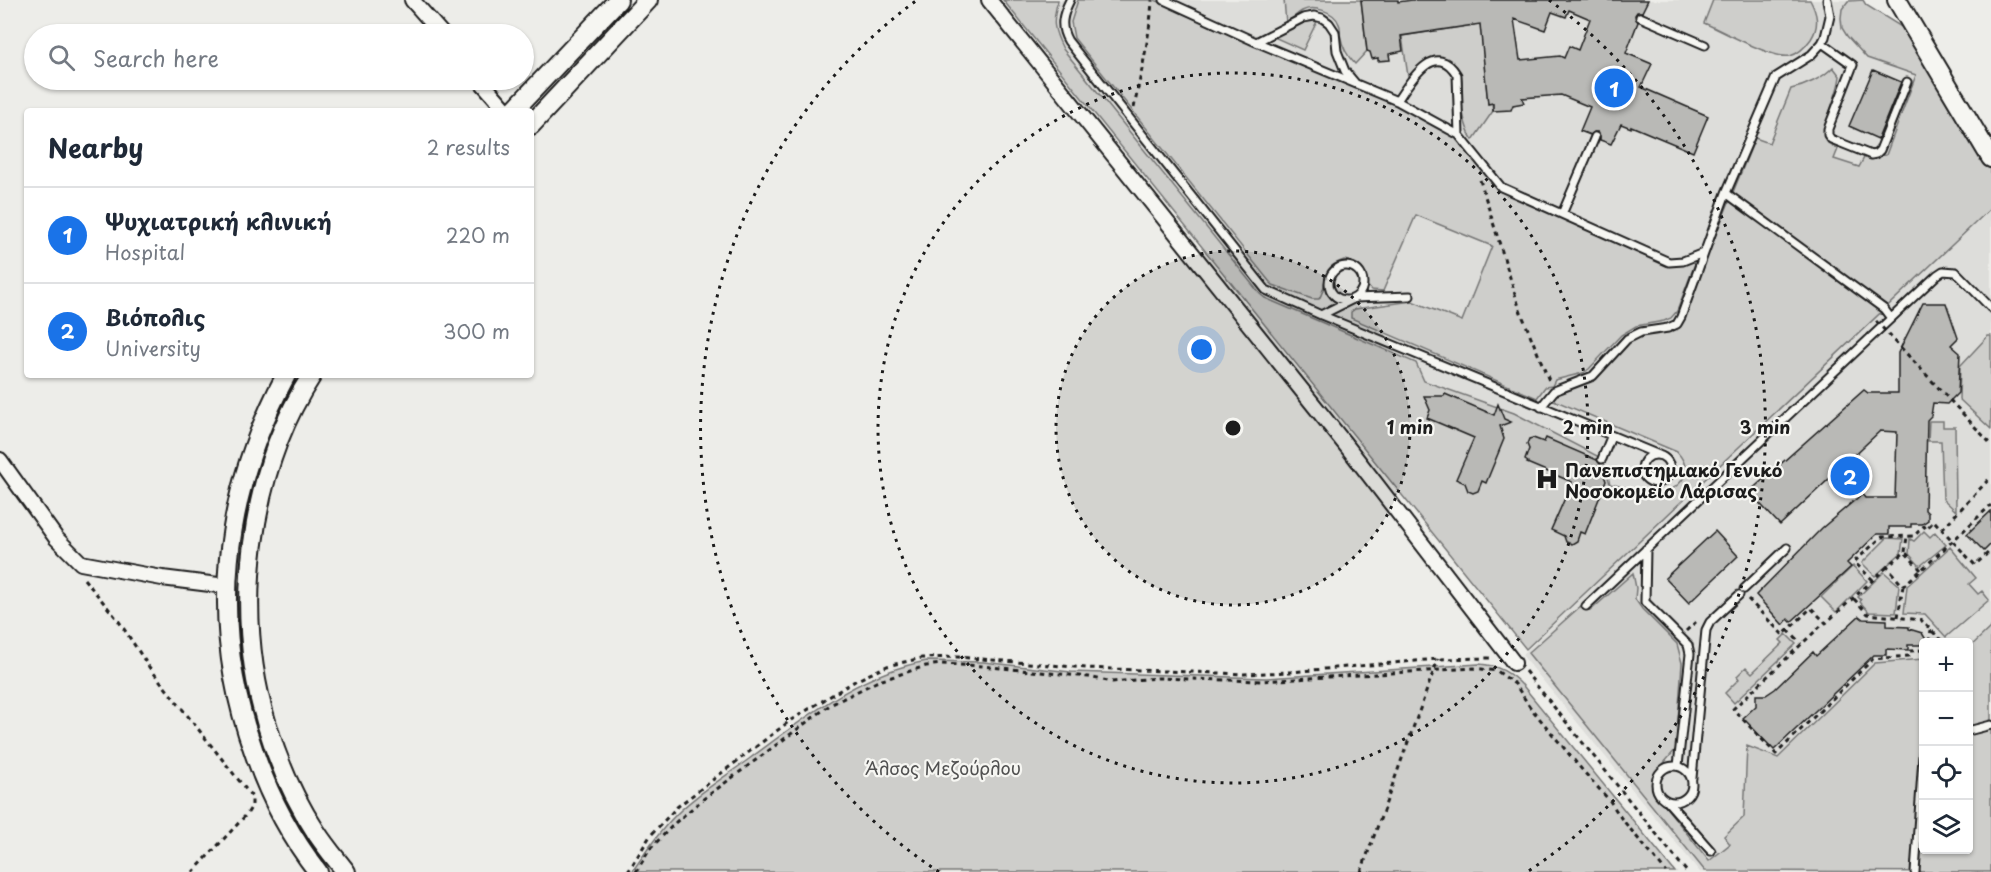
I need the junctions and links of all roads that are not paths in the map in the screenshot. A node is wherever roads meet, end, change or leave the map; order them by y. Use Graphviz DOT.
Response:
graph roads {
  1 [pos="412,0"];
  2 [pos="618,0"];
  3 [pos="648,0"];
  4 [pos="989,0"];
  5 [pos="1070,0"];
  6 [pos="1164,0"];
  7 [pos="1827,0"];
  8 [pos="1897,0"];
  9 [pos="1640,17"];
  10 [pos="433,24"];
  11 [pos="1256,42"];
  12 [pos="1822,43"];
  13 [pos="1705,45"];
  14 [pos="1907,82"];
  15 [pos="1357,85"];
  16 [pos="534,89"];
  17 [pos="489,90"];
  18 [pos="533,90"];
  19 [pos="1397,101"];
  20 [pos="504,108"];
  21 [pos="516,108"];
  22 [pos="534,121"];
  23 [pos="1458,135"];
  24 [pos="1595,138"];
  25 [pos="1991,158"];
  26 [pos="1726,193"];
  27 [pos="1562,214"];
  28 [pos="1703,253"];
  29 [pos="1410,296"];
  30 [pos="1355,298"];
  31 [pos="1991,308"];
  32 [pos="1321,315"];
  33 [pos="1890,317"];
  34 [pos="285,378"];
  35 [pos="310,378"];
  36 [pos="1541,407"];
  37 [pos="1611,437"];
  38 [pos="1659,455"];
  39 [pos="1602,459"];
  40 [pos="0,460"];
  41 [pos="1788,548"];
  42 [pos="1646,549"];
  43 [pos="226,586"];
  44 [pos="1586,606"];
  45 [pos="1514,663"];
  46 [pos="1991,725"];
  47 [pos="1973,730"];
  48 [pos="1923,746"];
  49 [pos="1678,766"];
  50 [pos="1692,778"];
  51 [pos="1666,801"];
  52 [pos="1711,851"];
  53 [pos="318,872"];
  54 [pos="346,872"];
  55 [pos="1915,872"];
  1 -- 10 [label="street"];
  2 -- 16 [label="street"];
  3 -- 22 [label="street"];
  4 -- 45 [label="street"];
  5 -- 32 [label="lane"];
  6 -- 11 [label="lane"];
  7 -- 12 [label="lane"];
  8 -- 25 [label="street"];
  9 -- 13 [label="lane"];
  11 -- 15 [label="lane"];
  11 -- 15 [label="lane"];
  12 -- 14 [label="lane"];
  12 -- 26 [label="lane"];
  15 -- 19 [label="lane"];
  17 -- 20 [label="street"];
  18 -- 21 [label="street"];
  19 -- 23 [label="lane"];
  19 -- 23 [label="lane"];
  23 -- 27 [label="lane"];
  24 -- 27 [label="lane"];
  26 -- 28 [label="lane"];
  26 -- 33 [label="lane"];
  27 -- 28 [label="lane"];
  28 -- 36 [label="lane"];
  29 -- 30 [label="lane"];
  30 -- 30 [label="lane"];
  30 -- 32 [label="lane"];
  31 -- 33 [label="lane"];
  32 -- 36 [label="lane"];
  33 -- 42 [label="lane"];
  34 -- 43 [label="street"];
  35 -- 54 [label="street"];
  36 -- 37 [label="lane"];
  37 -- 38 [label="lane"];
  37 -- 39 [label="lane"];
  38 -- 38 [label="lane"];
  40 -- 43 [label="street"];
  41 -- 50 [label="lane"];
  42 -- 44 [label="lane"];
  42 -- 49 [label="lane"];
  43 -- 53 [label="street"];
  46 -- 47 [label="lane"];
  48 -- 55 [label="lane"];
  49 -- 50 [label="lane"];
  49 -- 51 [label="lane"];
  50 -- 51 [label="lane"];
  51 -- 52 [label="lane"];
}
